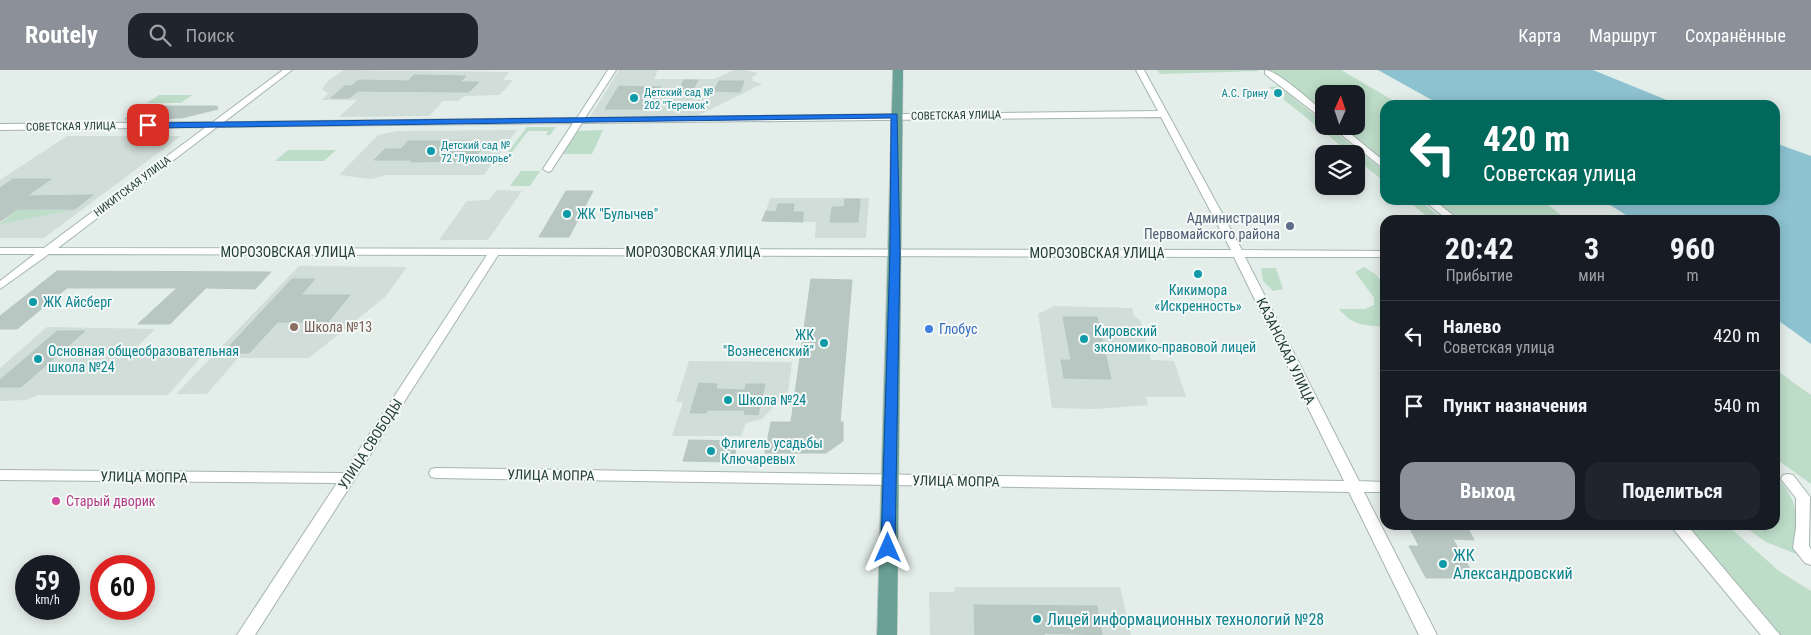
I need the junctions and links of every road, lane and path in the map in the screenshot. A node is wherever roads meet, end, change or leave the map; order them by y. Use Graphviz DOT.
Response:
graph roads {
  1 [pos="288,70"];
  2 [pos="612,70"];
  3 [pos="898,70"];
  4 [pos="1140,70"];
  5 [pos="1268,72"];
  6 [pos="1315,110"];
  7 [pos="1163,114"];
  8 [pos="894,116"];
  9 [pos="578,121"];
  10 [pos="213,124"];
  11 [pos="0,127"];
  12 [pos="1346,135"];
  13 [pos="1380,163"];
  14 [pos="548,169"];
  15 [pos="1434,205"];
  16 [pos="1448,215"];
  17 [pos="0,251"];
  18 [pos="45,252"];
  19 [pos="495,252"];
  20 [pos="895,252"];
  21 [pos="1238,254"];
  22 [pos="1380,254"];
  23 [pos="0,286"];
  24 [pos="436,473"];
  25 [pos="0,475"];
  26 [pos="348,478"];
  27 [pos="1788,478"];
  28 [pos="889,480"];
  29 [pos="1354,487"];
  30 [pos="1380,487"];
  31 [pos="1682,530"];
  32 [pos="1811,559"];
  33 [pos="246,635"];
  34 [pos="887,635"];
  35 [pos="1428,635"];
  36 [pos="1770,635"];
  1 -- 10 [label="street, НИКИТСКАЯ УЛИЦА"];
  2 -- 9 [label="street"];
  3 -- 8 [label="main road"];
  4 -- 7 [label="street, КАЗАНСКАЯ УЛИЦА"];
  5 -- 6 [label="street"];
  7 -- 8 [label="street, СОВЕТСКАЯ УЛИЦА"];
  7 -- 21 [label="street, КАЗАНСКАЯ УЛИЦА"];
  8 -- 9 [label="street, СОВЕТСКАЯ УЛИЦА"];
  8 -- 20 [label="main road"];
  9 -- 10 [label="street, СОВЕТСКАЯ УЛИЦА"];
  9 -- 14 [label="street"];
  10 -- 11 [label="street, СОВЕТСКАЯ УЛИЦА"];
  10 -- 18 [label="street, НИКИТСКАЯ УЛИЦА"];
  12 -- 13 [label="street"];
  15 -- 16 [label="street"];
  17 -- 18 [label="street, МОРОЗОВСКАЯ УЛИЦА"];
  18 -- 19 [label="street, МОРОЗОВСКАЯ УЛИЦА"];
  18 -- 23 [label="street, НИКИТСКАЯ УЛИЦА"];
  19 -- 20 [label="street, МОРОЗОВСКАЯ УЛИЦА"];
  19 -- 26 [label="street, УЛИЦА СВОБОДЫ"];
  20 -- 21 [label="street, МОРОЗОВСКАЯ УЛИЦА"];
  20 -- 28 [label="main road"];
  21 -- 22 [label="street, МОРОЗОВСКАЯ УЛИЦА"];
  21 -- 29 [label="street, КАЗАНСКАЯ УЛИЦА"];
  24 -- 28 [label="street, УЛИЦА МОПРА"];
  25 -- 26 [label="street, УЛИЦА МОПРА"];
  26 -- 33 [label="street, УЛИЦА СВОБОДЫ"];
  27 -- 32 [label="street"];
  28 -- 29 [label="street, УЛИЦА МОПРА"];
  28 -- 34 [label="main road"];
  29 -- 30 [label="street, УЛИЦА МОПРА"];
  29 -- 35 [label="street, КАЗАНСКАЯ УЛИЦА"];
  31 -- 36 [label="street"];
}
